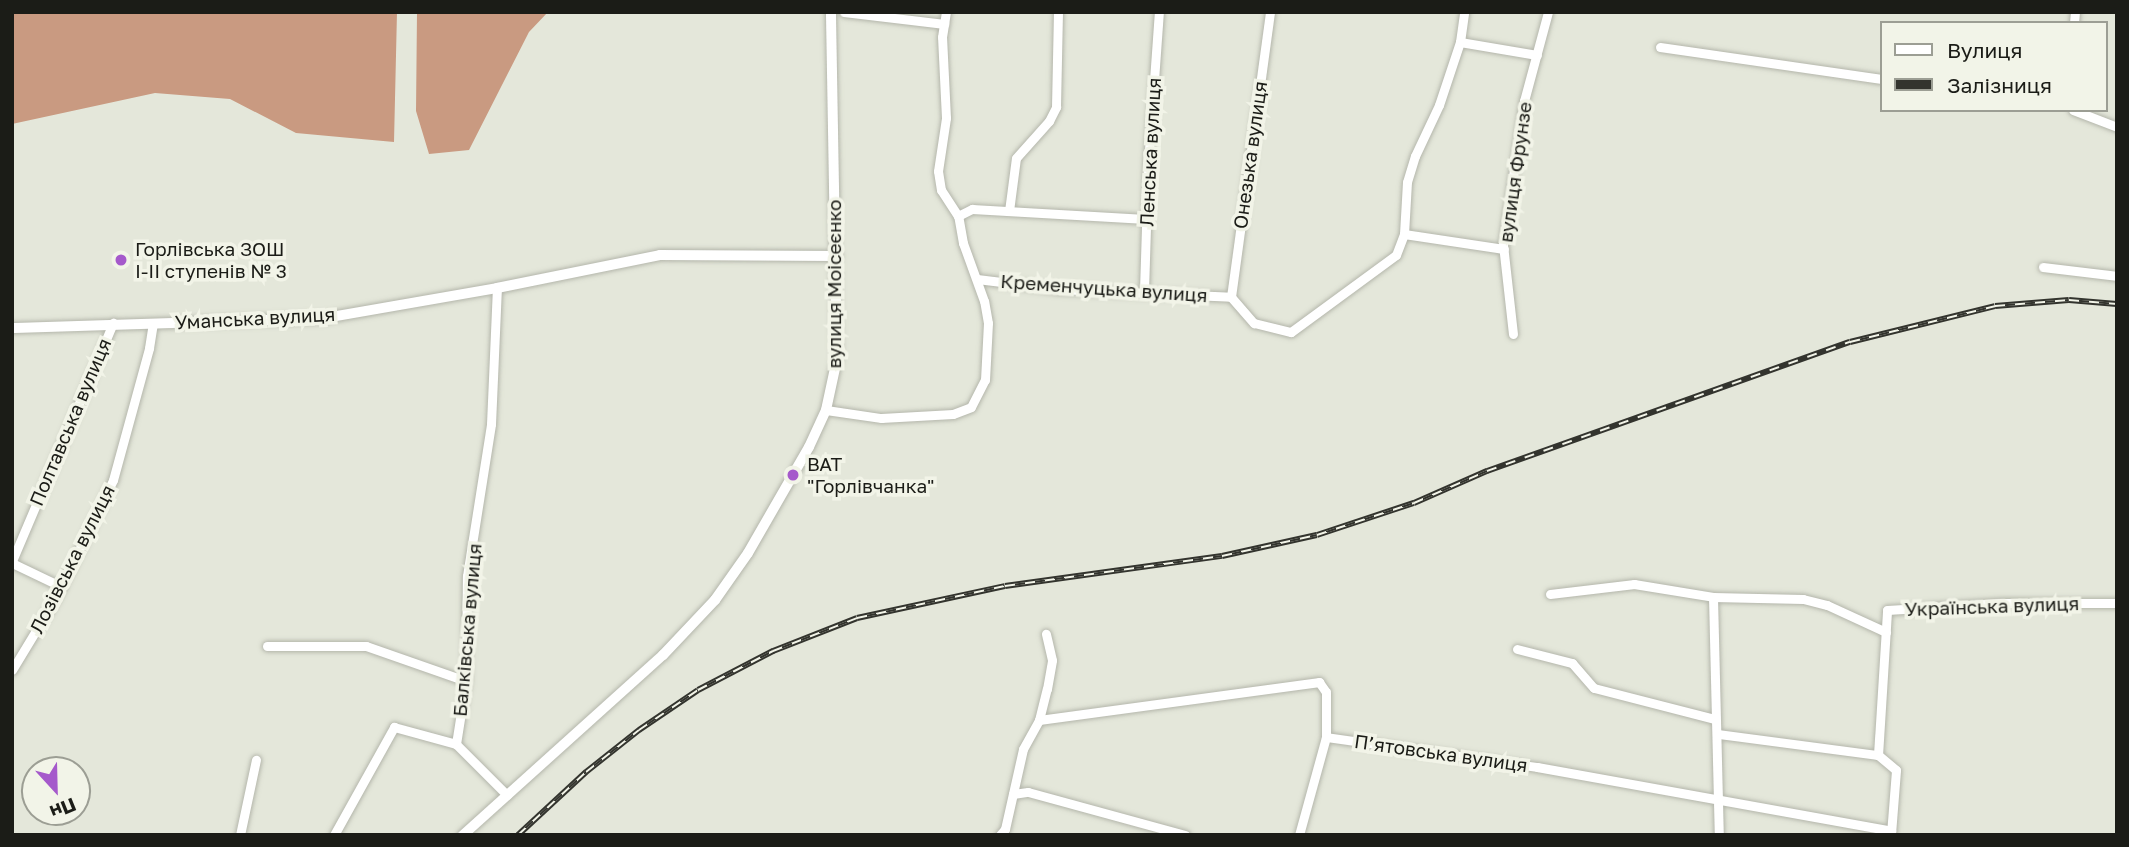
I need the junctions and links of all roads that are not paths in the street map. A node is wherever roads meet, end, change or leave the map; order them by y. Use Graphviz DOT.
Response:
graph roads {
  1 [pos="831,12"];
  2 [pos="844,12"];
  3 [pos="946,12"];
  4 [pos="1058,12"];
  5 [pos="1158,12"];
  6 [pos="1270,12"];
  7 [pos="1464,12"];
  8 [pos="1548,12"];
  9 [pos="944,24"];
  10 [pos="1460,41"];
  11 [pos="1660,47"];
  12 [pos="1538,55"];
  13 [pos="1881,79"];
  14 [pos="2078,112"];
  15 [pos="2117,127"];
  16 [pos="1009,211"];
  17 [pos="958,216"];
  18 [pos="1146,219"];
  19 [pos="1404,234"];
  20 [pos="1503,249"];
  21 [pos="837,256"];
  22 [pos="2043,267"];
  23 [pos="2117,276"];
  24 [pos="977,279"];
  25 [pos="496,288"];
  26 [pos="1143,291"];
  27 [pos="1231,297"];
  28 [pos="113,323"];
  29 [pos="153,323"];
  30 [pos="12,328"];
  31 [pos="1513,334"];
  32 [pos="826,410"];
  33 [pos="12,562"];
  34 [pos="62,587"];
  35 [pos="1550,594"];
  36 [pos="1713,597"];
  37 [pos="2117,603"];
  38 [pos="1885,632"];
  39 [pos="1046,634"];
  40 [pos="267,646"];
  41 [pos="1517,649"];
  42 [pos="12,670"];
  43 [pos="466,681"];
  44 [pos="1715,719"];
  45 [pos="1039,720"];
  46 [pos="1718,734"];
  47 [pos="1326,737"];
  48 [pos="456,744"];
  49 [pos="1878,755"];
  50 [pos="256,760"];
  51 [pos="1013,794"];
  52 [pos="507,795"];
  53 [pos="1716,799"];
  54 [pos="1891,833"];
  55 [pos="240,835"];
  56 [pos="334,835"];
  57 [pos="463,835"];
  58 [pos="1000,835"];
  59 [pos="1185,835"];
  60 [pos="1299,835"];
  61 [pos="1719,835"];
  1 -- 21 [label="street, вулиця Моісеєнко"];
  2 -- 9 [label="street"];
  3 -- 9 [label="street"];
  4 -- 16 [label="street"];
  5 -- 18 [label="street, Ленська вулиця"];
  6 -- 27 [label="street, Онезька вулиця"];
  7 -- 10 [label="street"];
  8 -- 12 [label="street, вулиця Фрунзе"];
  9 -- 17 [label="street"];
  10 -- 12 [label="street"];
  10 -- 19 [label="street"];
  11 -- 13 [label="street"];
  12 -- 20 [label="street, вулиця Фрунзе"];
  14 -- 15 [label="street"];
  16 -- 17 [label="street"];
  16 -- 18 [label="street"];
  17 -- 24 [label="street"];
  18 -- 26 [label="street, Ленська вулиця"];
  19 -- 20 [label="street"];
  19 -- 27 [label="street"];
  20 -- 31 [label="street, вулиця Фрунзе"];
  21 -- 25 [label="street, Уманська вулиця"];
  21 -- 32 [label="street, вулиця Моісеєнко"];
  22 -- 23 [label="street"];
  24 -- 26 [label="street, Кременчуцька вулиця"];
  24 -- 32 [label="street"];
  25 -- 29 [label="street, Уманська вулиця"];
  25 -- 43 [label="street, Балківська вулиця"];
  26 -- 27 [label="street, Кременчуцька вулиця"];
  28 -- 29 [label="street, Уманська вулиця"];
  28 -- 30 [label="street, Уманська вулиця"];
  28 -- 33 [label="street, Полтавська вулиця"];
  29 -- 34 [label="street, Лозівська вулиця"];
  32 -- 52 [label="street, вулиця Моісеєнко"];
  33 -- 34 [label="street"];
  34 -- 42 [label="street, Лозівська вулиця"];
  35 -- 36 [label="street"];
  36 -- 38 [label="street"];
  36 -- 44 [label="street"];
  37 -- 38 [label="street, Українська вулиця"];
  38 -- 49 [label="street, Українська вулиця"];
  39 -- 45 [label="street"];
  40 -- 43 [label="street"];
  41 -- 44 [label="street"];
  43 -- 48 [label="street, Балківська вулиця"];
  44 -- 46 [label="street"];
  45 -- 47 [label="street, П’ятовська вулиця"];
  45 -- 51 [label="street"];
  46 -- 49 [label="street"];
  46 -- 53 [label="street"];
  47 -- 53 [label="street, П’ятовська вулиця"];
  47 -- 60 [label="street"];
  48 -- 52 [label="street"];
  48 -- 56 [label="street, Балківська вулиця"];
  49 -- 54 [label="street"];
  50 -- 55 [label="street"];
  51 -- 58 [label="street"];
  51 -- 59 [label="street"];
  52 -- 57 [label="street, вулиця Моісеєнко"];
  53 -- 54 [label="street, П’ятовська вулиця"];
  53 -- 61 [label="street"];
}
